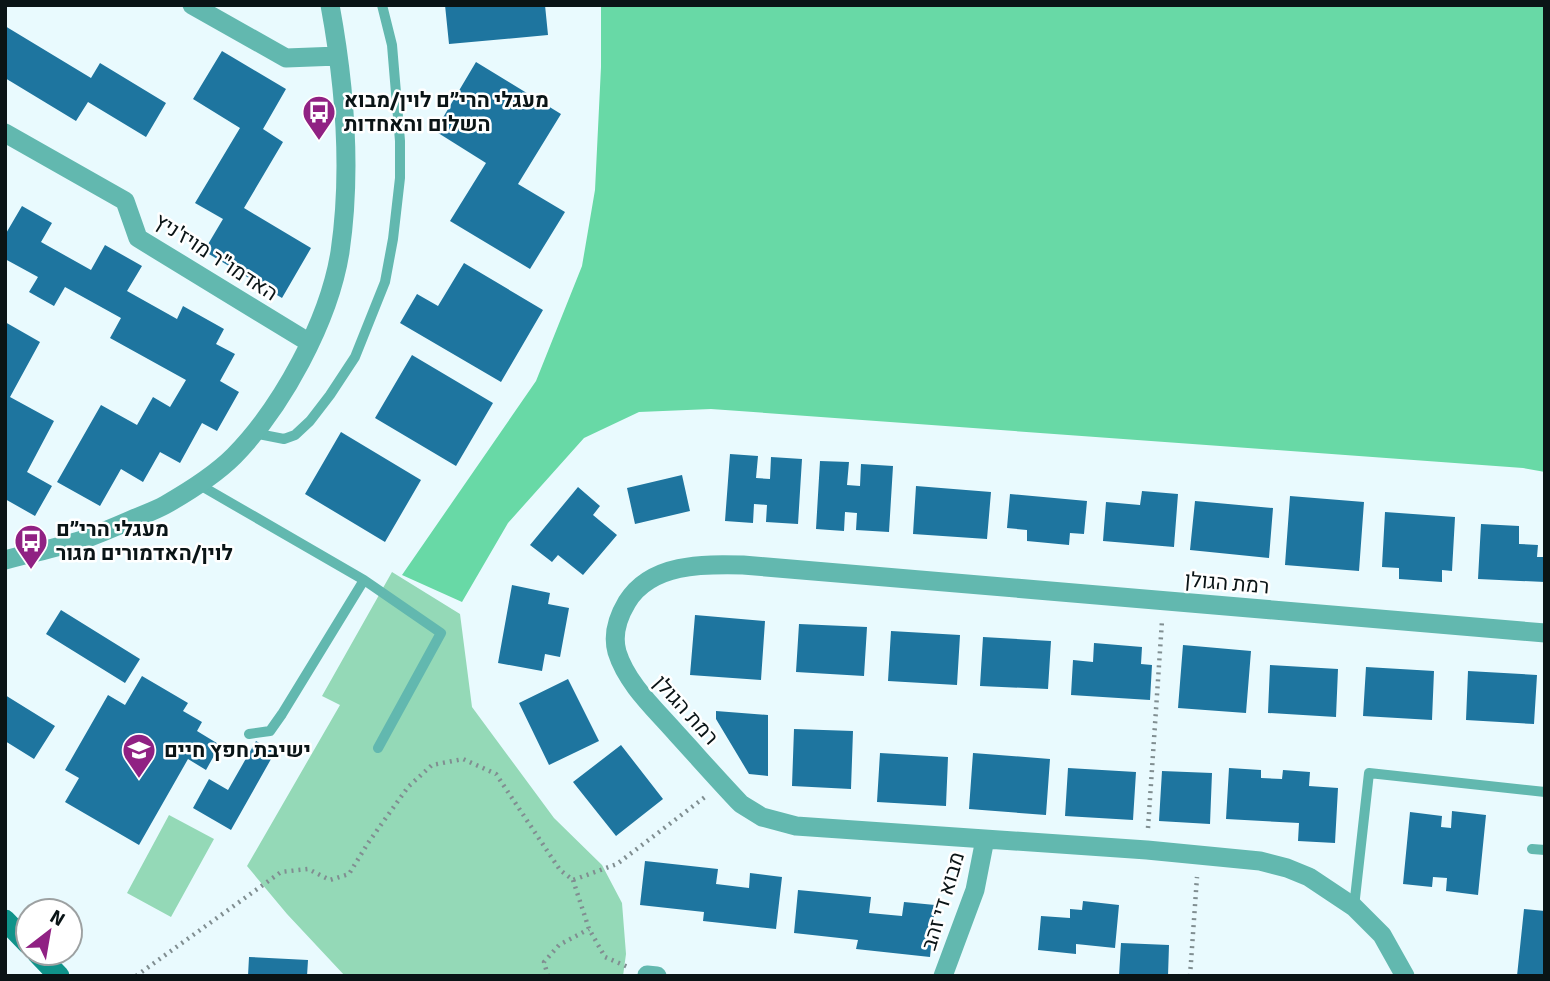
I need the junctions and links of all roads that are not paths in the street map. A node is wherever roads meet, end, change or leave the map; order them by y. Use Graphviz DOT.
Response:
graph roads {
  1 [pos="192,5"];
  2 [pos="330,5"];
  3 [pos="382,5"];
  4 [pos="338,56"];
  5 [pos="5,133"];
  6 [pos="310,343"];
  7 [pos="253,433"];
  8 [pos="197,484"];
  9 [pos="5,560"];
  10 [pos="364,580"];
  11 [pos="1545,633"];
  12 [pos="248,734"];
  13 [pos="378,748"];
  14 [pos="1545,792"];
  15 [pos="985,839"];
  16 [pos="1532,849"];
  17 [pos="1545,850"];
  18 [pos="1354,907"];
  19 [pos="647,975"];
  20 [pos="657,976"];
  21 [pos="943,976"];
  22 [pos="1405,976"];
  1 -- 4 [label="street"];
  2 -- 4 [label="street"];
  3 -- 7 [label="lane"];
  4 -- 6 [label="street"];
  5 -- 6 [label="street, האדמו\"ר מויז'ניץ"];
  6 -- 7 [label="street"];
  7 -- 8 [label="street"];
  8 -- 9 [label="street"];
  8 -- 10 [label="lane"];
  10 -- 12 [label="lane"];
  10 -- 13 [label="lane"];
  11 -- 15 [label="street, רמת הגולן"];
  14 -- 18 [label="lane"];
  15 -- 18 [label="street, רמת הגולן"];
  15 -- 21 [label="street, מבוא די זהב"];
  16 -- 17 [label="lane"];
  18 -- 22 [label="street, רמת הגולן"];
  19 -- 20 [label="street"];
}
